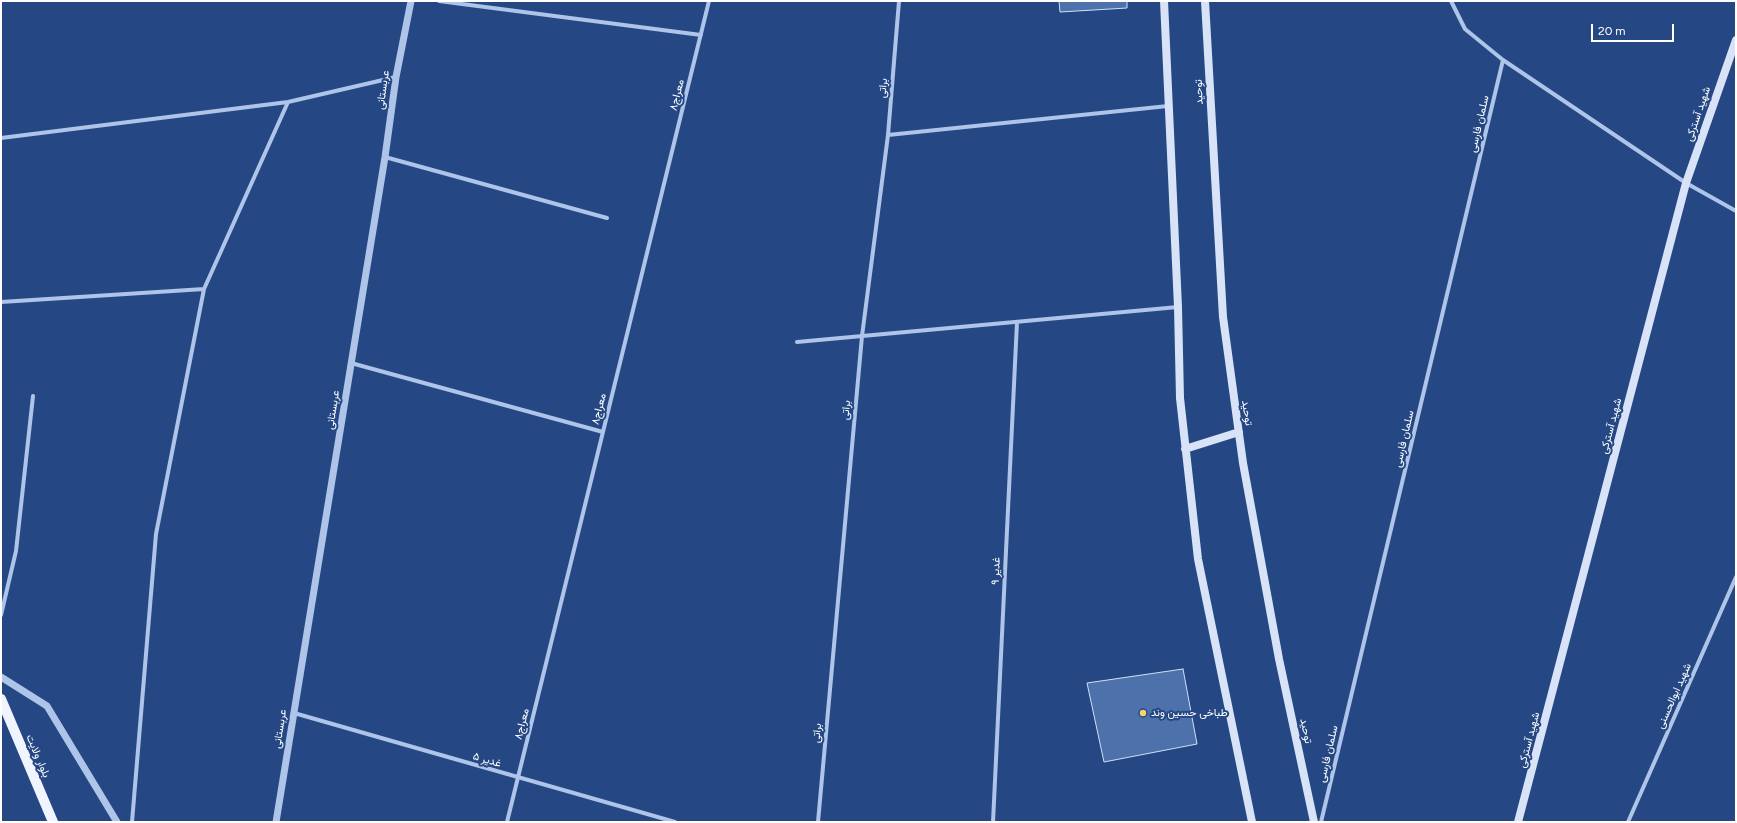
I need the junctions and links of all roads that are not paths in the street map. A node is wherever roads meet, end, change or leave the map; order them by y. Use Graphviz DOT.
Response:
graph roads {
  1 [pos="411,1"];
  2 [pos="439,1"];
  3 [pos="709,1"];
  4 [pos="899,1"];
  5 [pos="1164,1"];
  6 [pos="1205,1"];
  7 [pos="1451,1"];
  8 [pos="701,35"];
  9 [pos="1736,40"];
  10 [pos="1503,60"];
  11 [pos="396,77"];
  12 [pos="288,102"];
  13 [pos="1168,106"];
  14 [pos="888,135"];
  15 [pos="1,138"];
  16 [pos="385,157"];
  17 [pos="1686,183"];
  18 [pos="1736,212"];
  19 [pos="607,218"];
  20 [pos="204,288"];
  21 [pos="1,302"];
  22 [pos="1178,307"];
  23 [pos="1017,322"];
  24 [pos="862,336"];
  25 [pos="797,342"];
  26 [pos="352,363"];
  27 [pos="33,396"];
  28 [pos="603,432"];
  29 [pos="1239,432"];
  30 [pos="1185,449"];
  31 [pos="1736,577"];
  32 [pos="1,615"];
  33 [pos="1,677"];
  34 [pos="1,699"];
  35 [pos="294,713"];
  36 [pos="518,778"];
  37 [pos="53,822"];
  38 [pos="117,822"];
  39 [pos="132,822"];
  40 [pos="276,822"];
  41 [pos="507,822"];
  42 [pos="675,822"];
  43 [pos="818,822"];
  44 [pos="993,822"];
  45 [pos="1252,822"];
  46 [pos="1314,822"];
  47 [pos="1321,822"];
  48 [pos="1518,822"];
  49 [pos="1628,822"];
  1 -- 11 [label="street, عربستانی"];
  2 -- 8 [label="street"];
  3 -- 8 [label="street, معراج۸"];
  4 -- 14 [label="street, براتی"];
  5 -- 13 [label="main road"];
  6 -- 29 [label="main road, توحید"];
  7 -- 10 [label="street"];
  8 -- 28 [label="street, معراج۸"];
  9 -- 17 [label="main road, شهید آسترکی"];
  10 -- 17 [label="street"];
  10 -- 47 [label="street, سلمان فارسی"];
  11 -- 12 [label="street"];
  11 -- 16 [label="street, عربستانی"];
  12 -- 15 [label="street"];
  12 -- 20 [label="street"];
  13 -- 14 [label="street"];
  13 -- 22 [label="main road"];
  14 -- 24 [label="street, براتی"];
  16 -- 19 [label="street"];
  16 -- 26 [label="street, عربستانی"];
  17 -- 18 [label="street"];
  17 -- 48 [label="main road, شهید آسترکی"];
  20 -- 21 [label="street"];
  20 -- 39 [label="street"];
  22 -- 23 [label="street"];
  22 -- 30 [label="main road"];
  23 -- 24 [label="street"];
  23 -- 44 [label="street, غدیر ۹"];
  24 -- 25 [label="street"];
  24 -- 43 [label="street, براتی"];
  26 -- 28 [label="street"];
  26 -- 35 [label="street, عربستانی"];
  27 -- 32 [label="street"];
  28 -- 36 [label="street, معراج۸"];
  29 -- 30 [label="main road"];
  29 -- 46 [label="main road, توحید"];
  30 -- 45 [label="main road"];
  31 -- 49 [label="street, شهید ابوالحسنی"];
  33 -- 38 [label="street"];
  34 -- 37 [label="main road, بلوار ولایت"];
  35 -- 36 [label="street, غدیر ۵"];
  35 -- 40 [label="street, عربستانی"];
  36 -- 41 [label="street, معراج۸"];
  36 -- 42 [label="street, غدیر ۵"];
}
